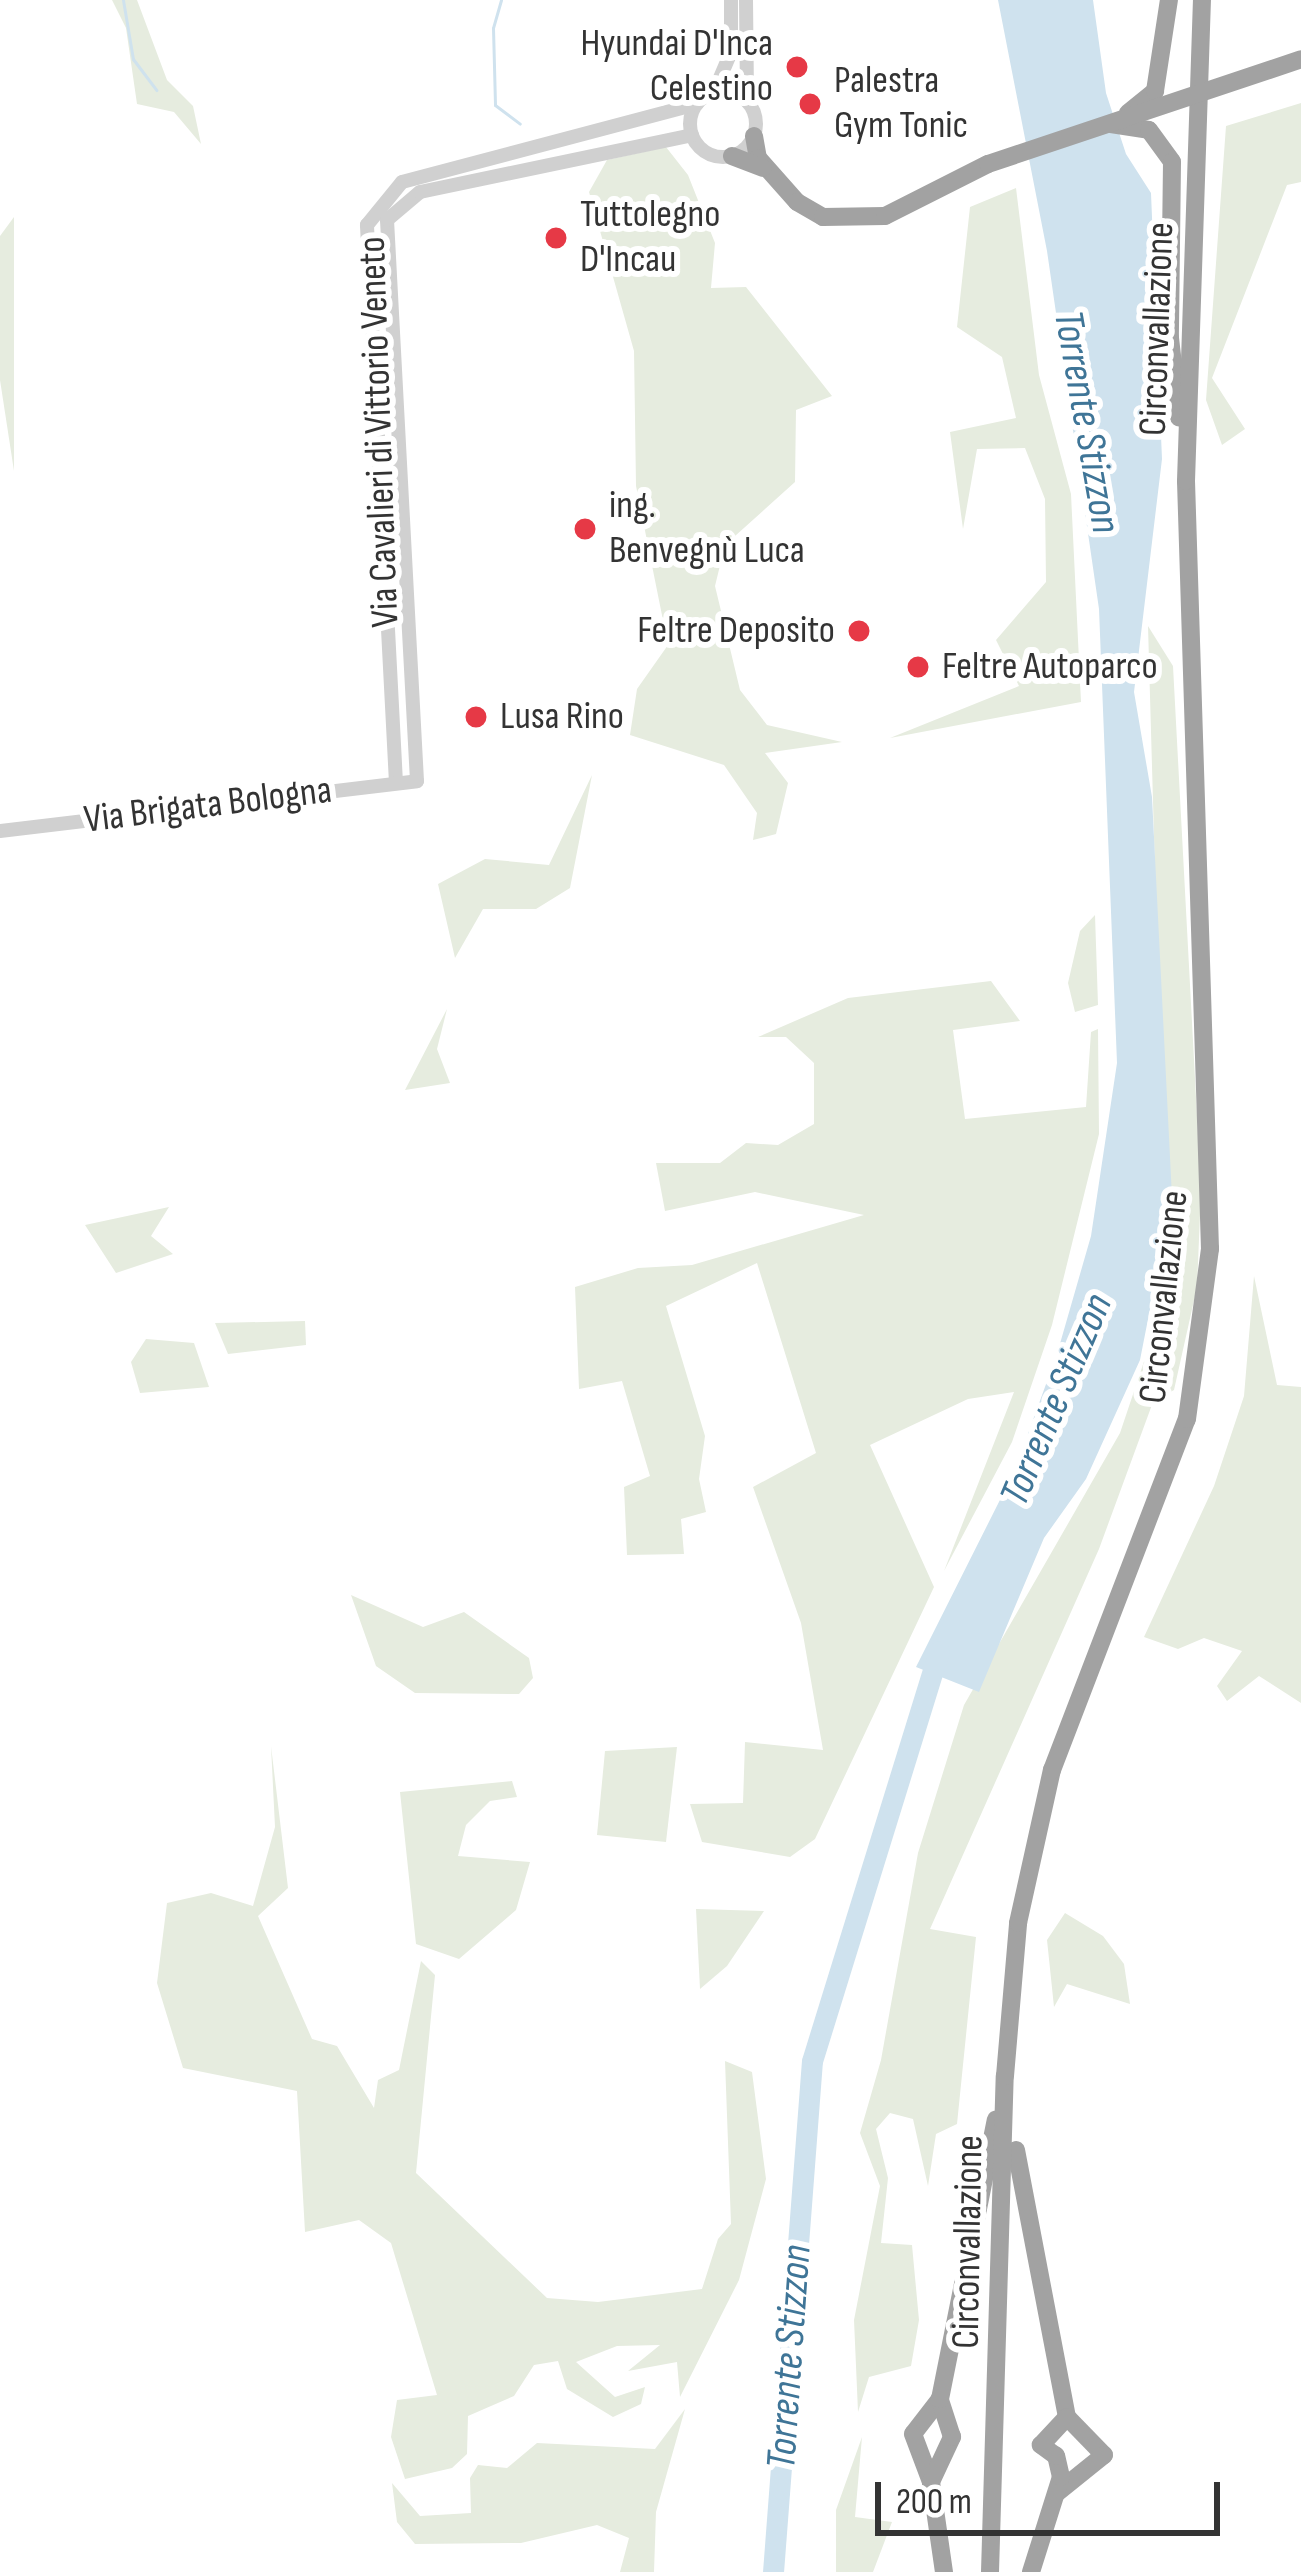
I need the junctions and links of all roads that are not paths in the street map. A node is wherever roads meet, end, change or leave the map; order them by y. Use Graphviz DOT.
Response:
graph roads {
  1 [pos="731,0"];
  2 [pos="746,0"];
  3 [pos="1169,0"];
  4 [pos="1205,0"];
  5 [pos="1301,59"];
  6 [pos="714,92"];
  7 [pos="747,100"];
  8 [pos="697,104"];
  9 [pos="1112,124"];
  10 [pos="692,135"];
  11 [pos="754,136"];
  12 [pos="732,156"];
  13 [pos="767,171"];
  14 [pos="1186,482"];
  15 [pos="417,781"];
  16 [pos="396,783"];
  17 [pos="0,830"];
  18 [pos="1005,2106"];
  19 [pos="940,2399"];
  20 [pos="1066,2417"];
  21 [pos="931,2482"];
  22 [pos="1058,2492"];
  23 [pos="944,2572"];
  24 [pos="990,2572"];
  25 [pos="1031,2572"];
  1 -- 6 [label="street"];
  2 -- 7 [label="street"];
  3 -- 9 [label="highway, bridge"];
  4 -- 14 [label="highway, Circonvallazione"];
  5 -- 9 [label="highway, bridge"];
  6 -- 7 [label="street"];
  6 -- 8 [label="street"];
  7 -- 11 [label="street"];
  8 -- 10 [label="street"];
  8 -- 16 [label="street, Via Cavalieri di Vittorio Veneto"];
  9 -- 13 [label="highway, bridge"];
  9 -- 14 [label="highway"];
  10 -- 12 [label="street"];
  10 -- 15 [label="street, Via Cavalieri di Vittorio Veneto"];
  11 -- 12 [label="street"];
  11 -- 13 [label="highway"];
  12 -- 13 [label="highway"];
  14 -- 18 [label="highway, Circonvallazione"];
  15 -- 16 [label="street, Via Brigata Bologna"];
  16 -- 17 [label="street, Via Brigata Bologna"];
  18 -- 19 [label="highway"];
  18 -- 20 [label="highway"];
  18 -- 24 [label="highway, Circonvallazione"];
  19 -- 21 [label="highway"];
  19 -- 21 [label="highway"];
  20 -- 22 [label="highway"];
  20 -- 22 [label="highway"];
  21 -- 23 [label="highway"];
  22 -- 25 [label="highway"];
}
